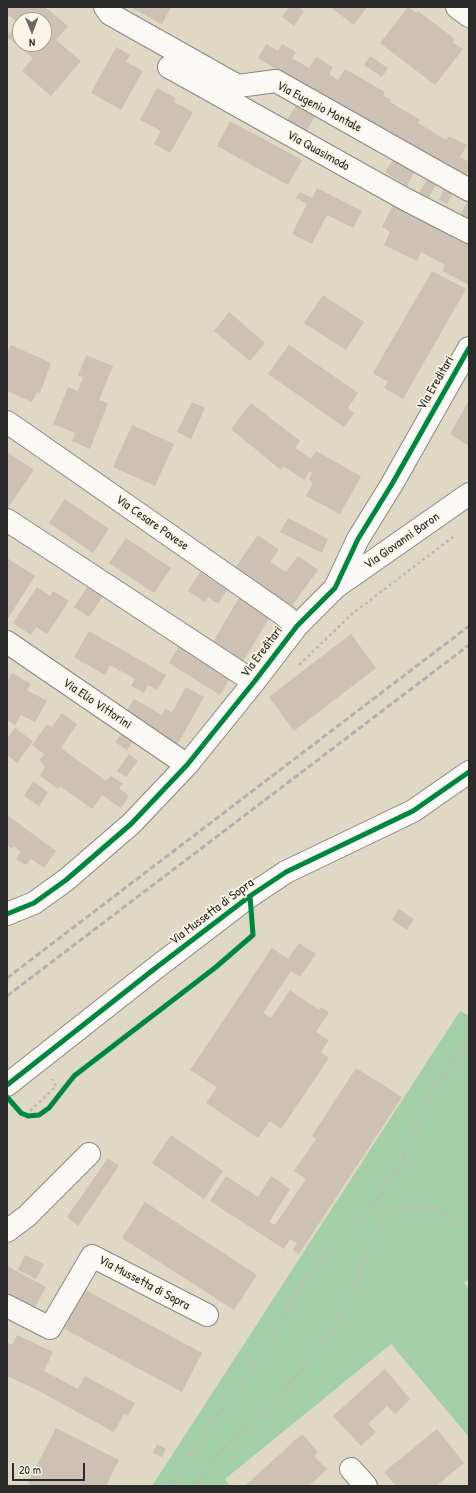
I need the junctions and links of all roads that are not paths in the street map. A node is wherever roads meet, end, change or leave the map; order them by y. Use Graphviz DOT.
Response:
graph roads {
  1 [pos="105,7"];
  2 [pos="457,7"];
  3 [pos="469,16"];
  4 [pos="169,67"];
  5 [pos="469,190"];
  6 [pos="469,232"];
  7 [pos="469,348"];
  8 [pos="7,422"];
  9 [pos="469,494"];
  10 [pos="7,520"];
  11 [pos="335,588"];
  12 [pos="297,626"];
  13 [pos="7,642"];
  14 [pos="254,682"];
  15 [pos="187,765"];
  16 [pos="469,772"];
  17 [pos="7,914"];
  18 [pos="7,1085"];
  19 [pos="89,1154"];
  20 [pos="7,1231"];
  21 [pos="7,1306"];
  22 [pos="207,1315"];
  23 [pos="351,1469"];
  24 [pos="366,1486"];
  1 -- 5 [label="street, Via Eugenio Montale"];
  2 -- 3 [label="street"];
  4 -- 6 [label="street, Via Quasimodo"];
  7 -- 11 [label="street, Via Ereditari"];
  8 -- 12 [label="street, Via Cesare Pavese"];
  9 -- 11 [label="street, Via Giovanni Baron"];
  10 -- 14 [label="street, Via Ereditari"];
  11 -- 12 [label="street, Via Ereditari"];
  12 -- 14 [label="street, Via Ereditari"];
  13 -- 15 [label="street, Via Elio Vittorini"];
  14 -- 15 [label="street, Via Ereditari"];
  15 -- 17 [label="street, Via Ereditari"];
  16 -- 18 [label="street, Via Mussetta di Sopra"];
  19 -- 20 [label="street"];
  21 -- 22 [label="street, Via Mussetta di Sopra"];
  23 -- 24 [label="street"];
}
